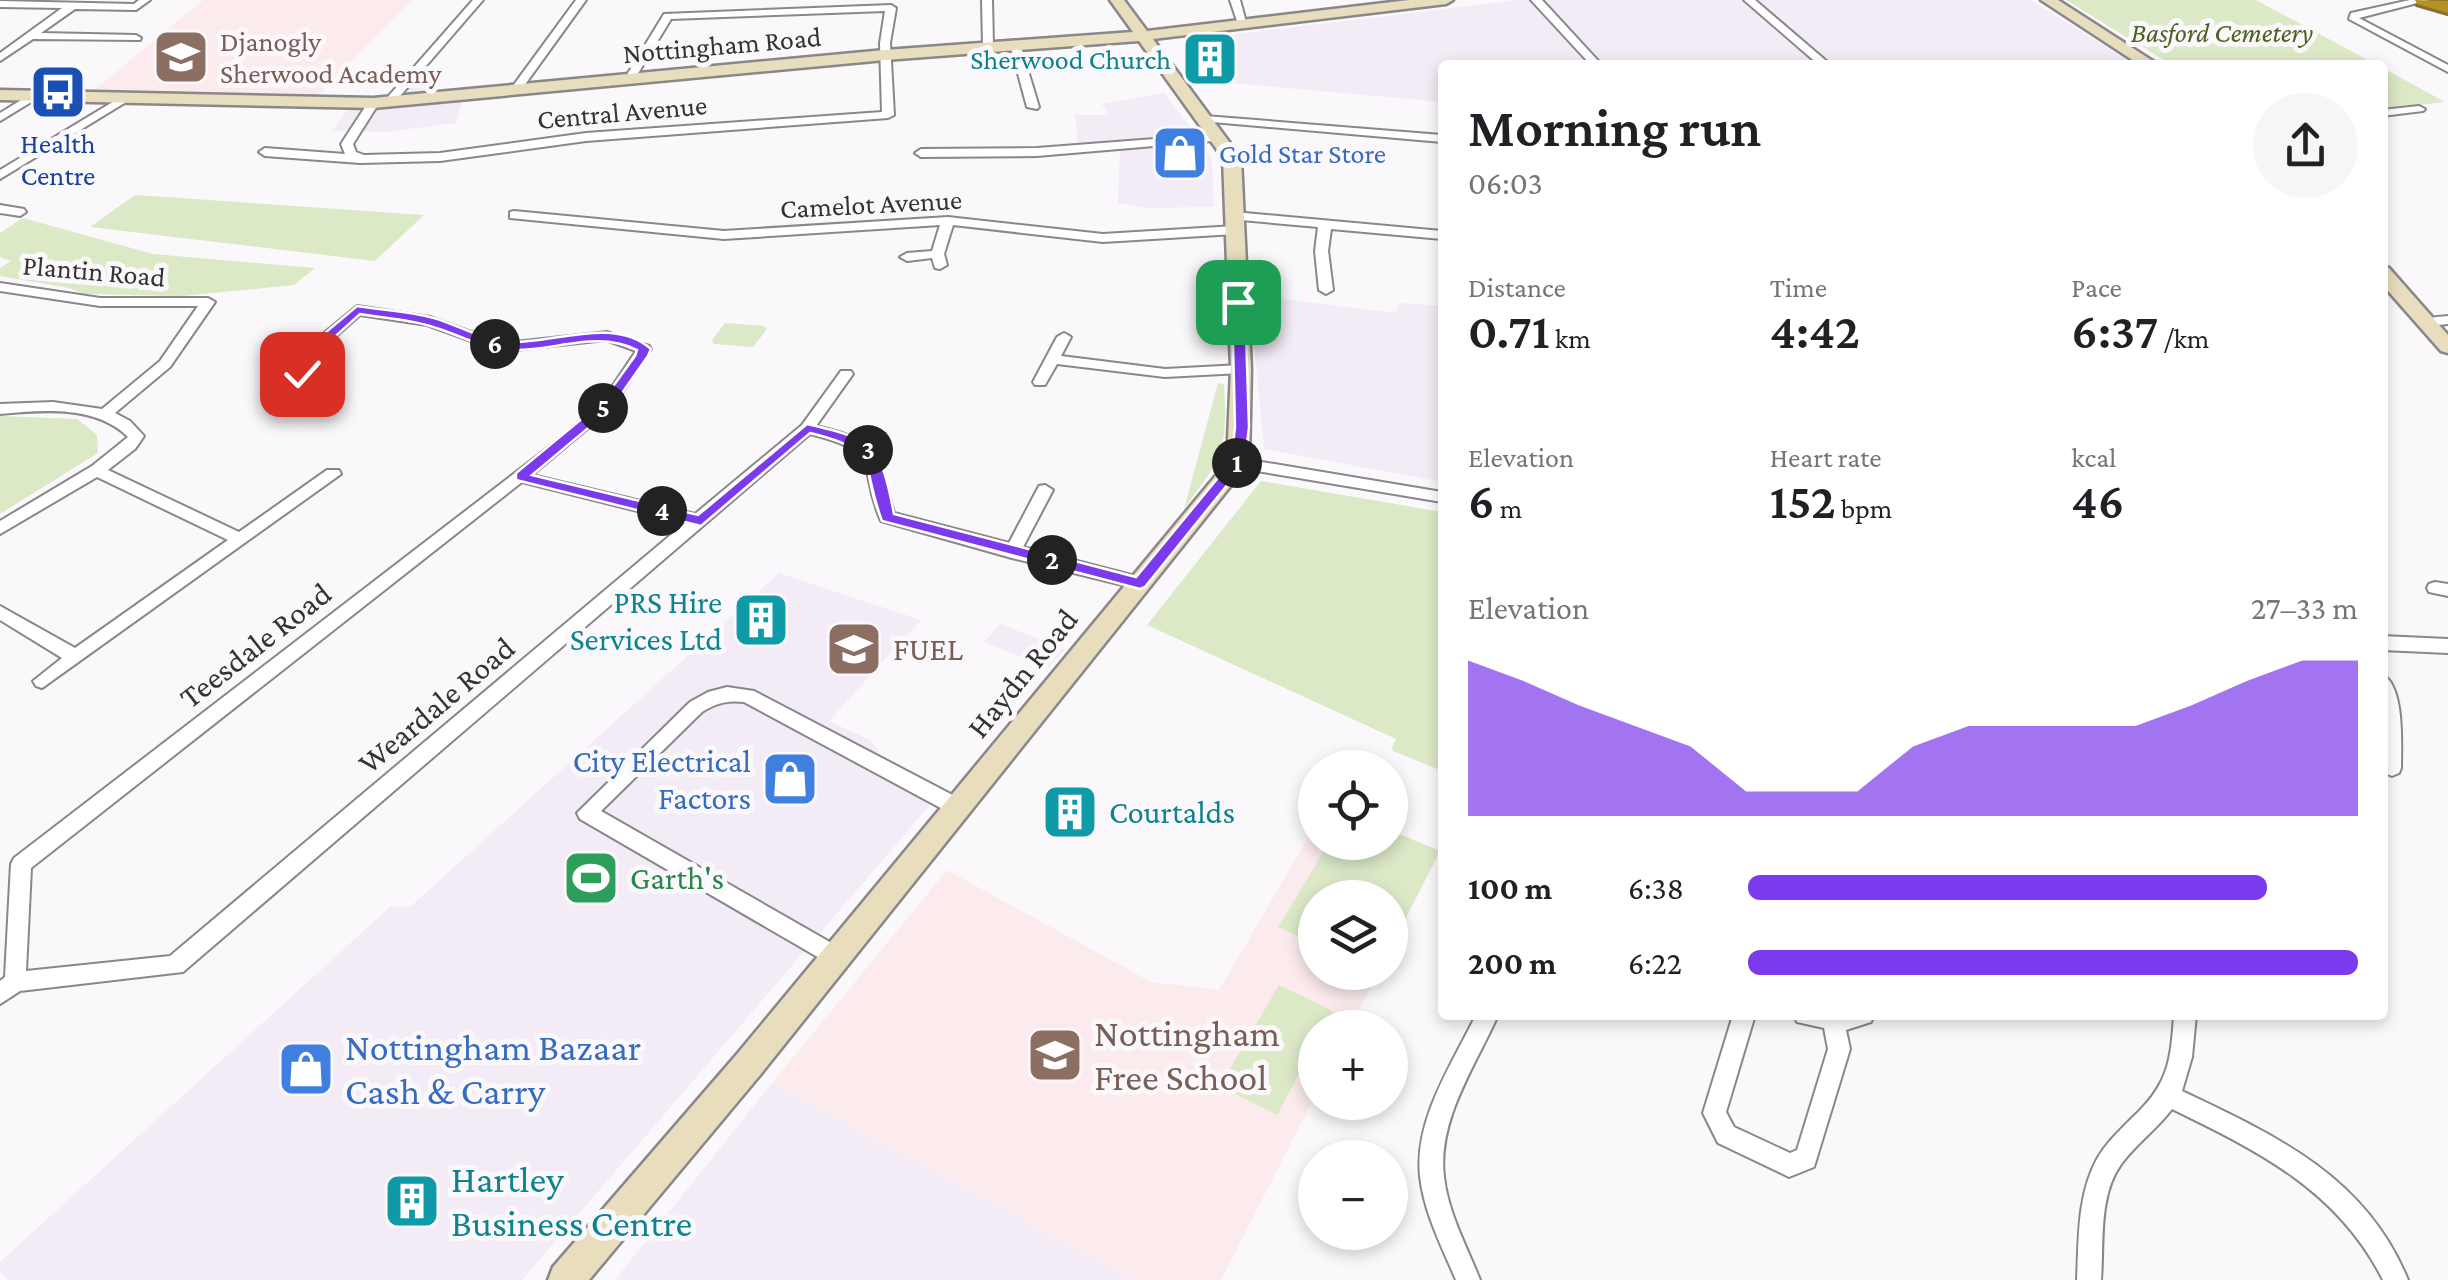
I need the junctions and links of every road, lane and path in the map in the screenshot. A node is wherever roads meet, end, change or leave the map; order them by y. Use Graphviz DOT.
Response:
graph roads {
  1 [pos="478,0"];
  2 [pos="582,0"];
  3 [pos="987,0"];
  4 [pos="1116,0"];
  5 [pos="1236,0"];
  6 [pos="1446,0"];
  7 [pos="1536,0"];
  8 [pos="1748,0"];
  9 [pos="2048,0"];
  10 [pos="2424,0"];
  11 [pos="2446,3"];
  12 [pos="0,4"];
  13 [pos="140,4"];
  14 [pos="1362,5"];
  15 [pos="72,6"];
  16 [pos="1243,24"];
  17 [pos="30,36"];
  18 [pos="1139,36"];
  19 [pos="136,38"];
  20 [pos="1015,44"];
  21 [pos="0,45"];
  22 [pos="17,46"];
  23 [pos="988,46"];
  24 [pos="885,55"];
  25 [pos="0,58"];
  26 [pos="1592,60"];
  27 [pos="1820,60"];
  28 [pos="2144,60"];
  29 [pos="2448,68"];
  30 [pos="630,78"];
  31 [pos="516,88"];
  32 [pos="0,96"];
  33 [pos="36,96"];
  34 [pos="125,98"];
  35 [pos="382,102"];
  36 [pos="1032,106"];
  37 [pos="2419,108"];
  38 [pos="2388,112"];
  39 [pos="0,118"];
  40 [pos="1212,128"];
  41 [pos="1438,139"];
  42 [pos="266,152"];
  43 [pos="919,152"];
  44 [pos="362,160"];
  45 [pos="4,170"];
  46 [pos="0,209"];
  47 [pos="20,212"];
  48 [pos="514,216"];
  49 [pos="948,221"];
  50 [pos="1235,223"];
  51 [pos="1325,224"];
  52 [pos="1438,235"];
  53 [pos="907,257"];
  54 [pos="2388,277"];
  55 [pos="0,287"];
  56 [pos="1326,290"];
  57 [pos="2438,322"];
  58 [pos="1064,337"];
  59 [pos="2448,347"];
  60 [pos="1052,359"];
  61 [pos="1242,369"];
  62 [pos="302,374"];
  63 [pos="846,374"];
  64 [pos="1040,382"];
  65 [pos="0,409"];
  66 [pos="104,416"];
  67 [pos="807,428"];
  68 [pos="1238,463"];
  69 [pos="95,470"];
  70 [pos="333,474"];
  71 [pos="521,477"];
  72 [pos="1045,490"];
  73 [pos="1438,496"];
  74 [pos="701,521"];
  75 [pos="0,528"];
  76 [pos="239,538"];
  77 [pos="1012,552"];
  78 [pos="1140,584"];
  79 [pos="0,612"];
  80 [pos="2388,643"];
  81 [pos="2448,646"];
  82 [pos="75,657"];
  83 [pos="42,680"];
  84 [pos="2388,703"];
  85 [pos="2392,768"];
  86 [pos="956,808"];
  87 [pos="835,956"];
  88 [pos="8,988"];
  89 [pos="1485,1020"];
  90 [pos="1742,1020"];
  91 [pos="1833,1020"];
  92 [pos="2185,1020"];
  93 [pos="2168,1096"];
  94 [pos="566,1280"];
  95 [pos="1468,1280"];
  96 [pos="2089,1280"];
  97 [pos="2396,1280"];
  1 -- 35 [label="street"];
  2 -- 31 [label="street"];
  3 -- 23 [label="street"];
  4 -- 18 [label="street"];
  5 -- 16 [label="street"];
  6 -- 14 [label="street, Nottingham Road"];
  7 -- 26 [label="street"];
  8 -- 27 [label="street"];
  9 -- 28 [label="street"];
  10 -- 11 [label="highway"];
  10 -- 29 [label="street"];
  12 -- 15 [label="street"];
  13 -- 15 [label="street"];
  14 -- 16 [label="street, Nottingham Road"];
  15 -- 17 [label="street"];
  16 -- 18 [label="street, Nottingham Road"];
  17 -- 19 [label="street"];
  17 -- 22 [label="street"];
  18 -- 20 [label="street, Nottingham Road"];
  18 -- 40 [label="street"];
  20 -- 23 [label="street, Nottingham Road"];
  20 -- 36 [label="street"];
  21 -- 22 [label="street"];
  22 -- 25 [label="street"];
  23 -- 24 [label="street, Nottingham Road"];
  24 -- 30 [label="street, Nottingham Road"];
  24 -- 30 [label="street"];
  24 -- 44 [label="street, Central Avenue"];
  30 -- 31 [label="street, Nottingham Road"];
  31 -- 35 [label="street, Nottingham Road"];
  32 -- 33 [label="street, Nottingham Road"];
  33 -- 34 [label="street, Nottingham Road"];
  33 -- 39 [label="street"];
  34 -- 35 [label="street, Nottingham Road"];
  34 -- 45 [label="street"];
  35 -- 44 [label="street"];
  37 -- 38 [label="street"];
  40 -- 41 [label="street"];
  40 -- 43 [label="street"];
  40 -- 50 [label="street"];
  42 -- 44 [label="street, Central Avenue"];
  46 -- 47 [label="street"];
  48 -- 49 [label="street, Camelot Avenue"];
  49 -- 50 [label="street, Camelot Avenue"];
  49 -- 53 [label="street"];
  50 -- 51 [label="street, Camelot Avenue"];
  50 -- 61 [label="street"];
  51 -- 52 [label="street, Camelot Avenue"];
  51 -- 56 [label="street"];
  54 -- 57 [label="street"];
  55 -- 66 [label="street, Plantin Road"];
  57 -- 59 [label="street"];
  58 -- 60 [label="street"];
  60 -- 61 [label="street"];
  60 -- 64 [label="street"];
  61 -- 68 [label="street"];
  62 -- 71 [label="street, Teesdale Road"];
  63 -- 67 [label="street, Weardale Road"];
  65 -- 66 [label="street"];
  66 -- 69 [label="street"];
  67 -- 74 [label="street, Weardale Road"];
  67 -- 77 [label="street"];
  68 -- 73 [label="street"];
  68 -- 78 [label="street, Haydn Road"];
  69 -- 75 [label="street"];
  69 -- 76 [label="street"];
  70 -- 76 [label="street"];
  71 -- 74 [label="street"];
  71 -- 88 [label="street, Teesdale Road"];
  72 -- 77 [label="street"];
  74 -- 88 [label="street, Weardale Road"];
  76 -- 82 [label="street"];
  77 -- 78 [label="street"];
  78 -- 86 [label="street, Haydn Road"];
  79 -- 82 [label="street"];
  80 -- 81 [label="street"];
  82 -- 83 [label="street"];
  84 -- 85 [label="street"];
  86 -- 87 [label="street, Haydn Road"];
  86 -- 87 [label="street"];
  87 -- 94 [label="street, Haydn Road"];
  89 -- 95 [label="street"];
  90 -- 91 [label="street"];
  92 -- 93 [label="street"];
  93 -- 96 [label="street"];
  93 -- 97 [label="street"];
}
